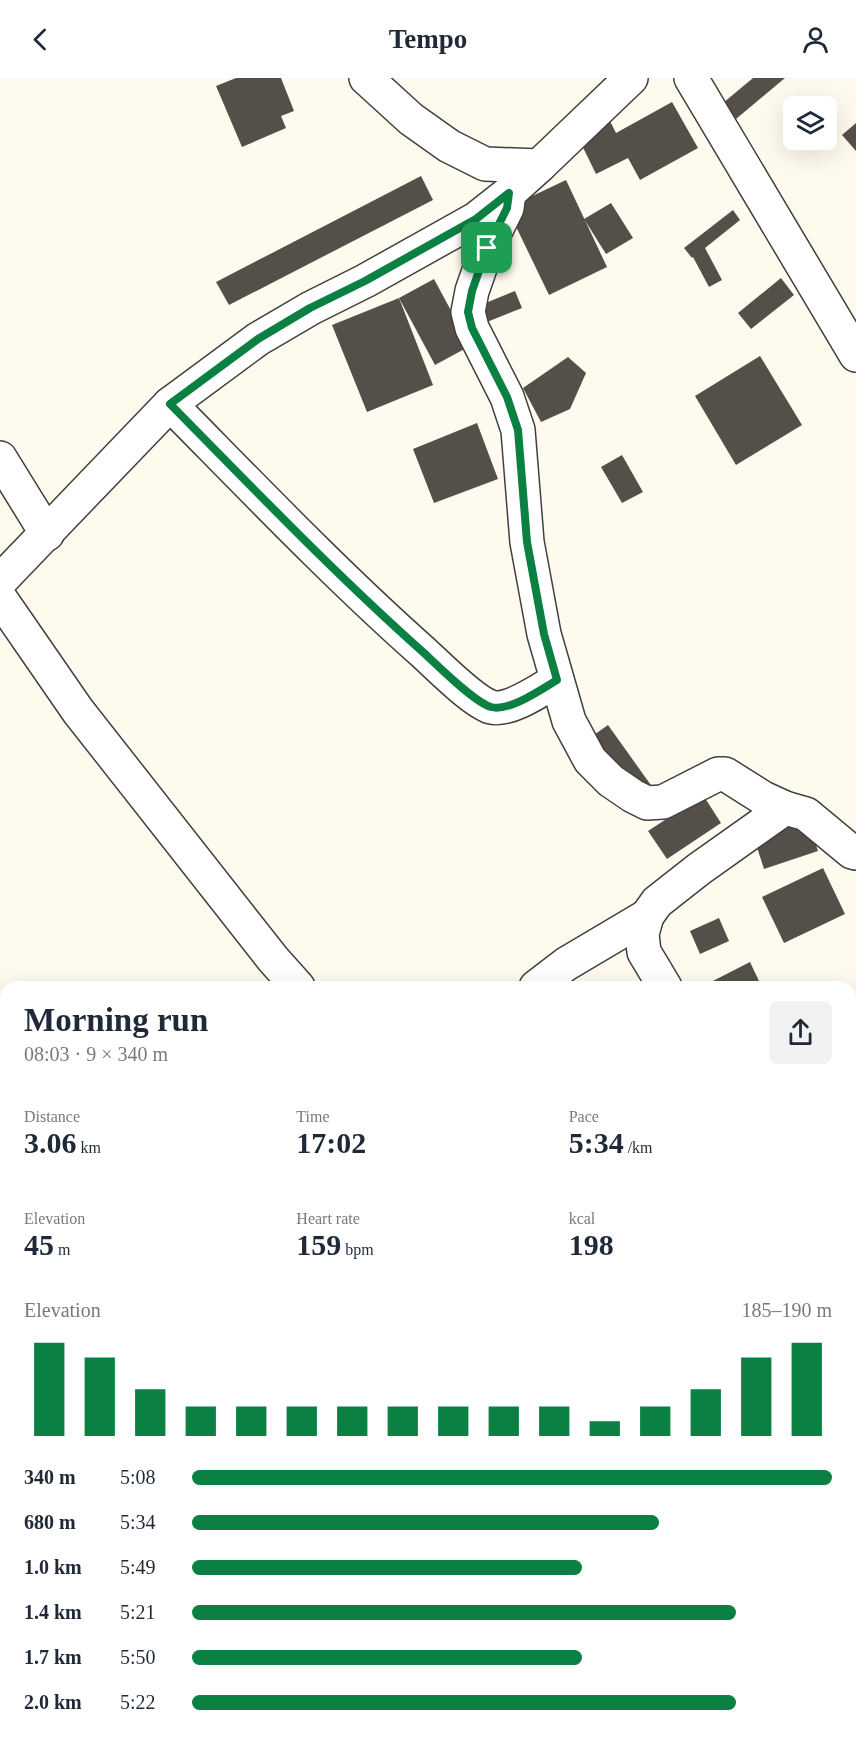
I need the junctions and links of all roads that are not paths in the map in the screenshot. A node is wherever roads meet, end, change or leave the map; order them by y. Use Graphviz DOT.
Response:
graph roads {
  1 [pos="366,78"];
  2 [pos="631,78"];
  3 [pos="691,78"];
  4 [pos="539,166"];
  5 [pos="509,193"];
  6 [pos="856,355"];
  7 [pos="170,404"];
  8 [pos="0,458"];
  9 [pos="47,534"];
  10 [pos="0,581"];
  11 [pos="0,598"];
  12 [pos="557,680"];
  13 [pos="785,808"];
  14 [pos="856,853"];
  15 [pos="647,916"];
  16 [pos="293,981"];
  17 [pos="544,981"];
  18 [pos="662,981"];
  1 -- 4 [label="street"];
  2 -- 4 [label="street"];
  3 -- 6 [label="street"];
  4 -- 5 [label="street"];
  5 -- 7 [label="street"];
  5 -- 12 [label="street"];
  7 -- 9 [label="street"];
  7 -- 12 [label="street"];
  8 -- 9 [label="street"];
  9 -- 10 [label="street"];
  11 -- 16 [label="street"];
  12 -- 13 [label="street"];
  13 -- 14 [label="street"];
  13 -- 15 [label="street"];
  15 -- 17 [label="street"];
  15 -- 18 [label="street"];
}
